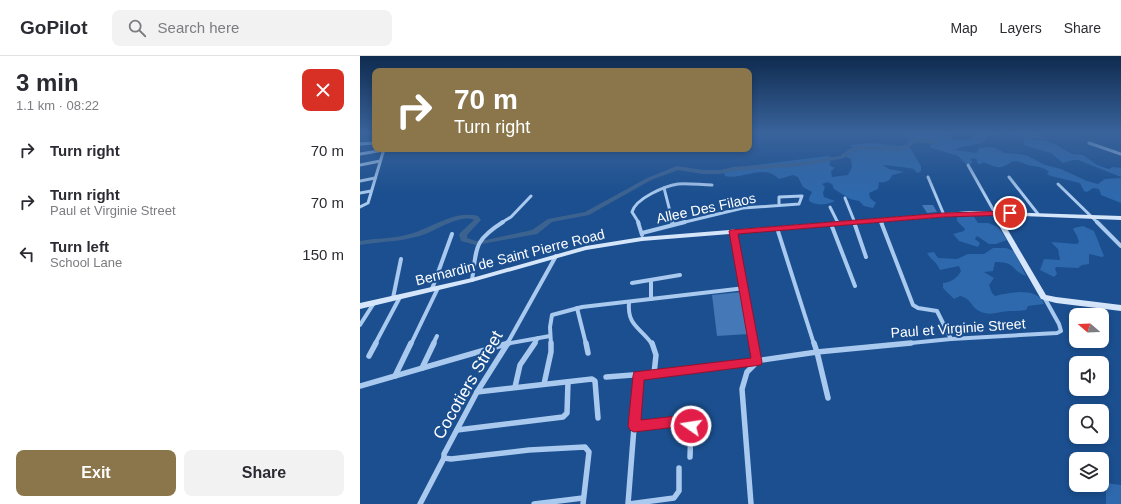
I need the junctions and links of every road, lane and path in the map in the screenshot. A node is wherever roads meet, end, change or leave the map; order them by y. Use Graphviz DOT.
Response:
graph roads {
  1 [pos="383,153"];
  2 [pos="380,161"];
  3 [pos="360,165"];
  4 [pos="968,165"];
  5 [pos="928,177"];
  6 [pos="1009,177"];
  7 [pos="375,178"];
  8 [pos="360,181"];
  9 [pos="1058,184"];
  10 [pos="712,185"];
  11 [pos="664,188"];
  12 [pos="371,191"];
  13 [pos="360,193"];
  14 [pos="531,196"];
  15 [pos="845,198"];
  16 [pos="779,205"];
  17 [pos="360,207"];
  18 [pos="830,207"];
  19 [pos="995,213"];
  20 [pos="1038,214"];
  21 [pos="944,215"];
  22 [pos="1093,217"];
  23 [pos="1121,218"];
  24 [pos="881,220"];
  25 [pos="854,222"];
  26 [pos="830,224"];
  27 [pos="838,224"];
  28 [pos="673,225"];
  29 [pos="777,228"];
  30 [pos="733,231"];
  31 [pos="452,234"];
  32 [pos="642,236"];
  33 [pos="1121,246"];
  34 [pos="556,256"];
  35 [pos="866,257"];
  36 [pos="401,259"];
  37 [pos="680,275"];
  38 [pos="472,280"];
  39 [pos="651,280"];
  40 [pos="632,283"];
  41 [pos="855,286"];
  42 [pos="745,288"];
  43 [pos="435,289"];
  44 [pos="400,297"];
  45 [pos="1044,297"];
  46 [pos="393,298"];
  47 [pos="651,299"];
  48 [pos="629,302"];
  49 [pos="374,303"];
  50 [pos="360,306"];
  51 [pos="580,308"];
  52 [pos="1121,308"];
  53 [pos="360,325"];
  54 [pos="436,336"];
  55 [pos="550,336"];
  56 [pos="538,338"];
  57 [pos="951,339"];
  58 [pos="508,342"];
  59 [pos="817,352"];
  60 [pos="588,353"];
  61 [pos="369,356"];
  62 [pos="757,362"];
  63 [pos="422,368"];
  64 [pos="654,374"];
  65 [pos="395,376"];
  66 [pos="638,376"];
  67 [pos="606,377"];
  68 [pos="568,382"];
  69 [pos="544,384"];
  70 [pos="360,386"];
  71 [pos="515,387"];
  72 [pos="477,392"];
  73 [pos="828,398"];
  74 [pos="598,418"];
  75 [pos="634,426"];
  76 [pos="457,430"];
  77 [pos="690,457"];
  78 [pos="444,458"];
  79 [pos="679,468"];
  80 [pos="583,501"];
  81 [pos="420,504"];
  82 [pos="534,504"];
  83 [pos="628,504"];
  84 [pos="751,504"];
  1 -- 2 [label="street"];
  2 -- 3 [label="street"];
  2 -- 7 [label="street"];
  4 -- 19 [label="street"];
  5 -- 21 [label="street"];
  6 -- 20 [label="street"];
  7 -- 8 [label="street"];
  7 -- 12 [label="street"];
  9 -- 22 [label="street"];
  10 -- 11 [label="street"];
  11 -- 28 [label="street"];
  11 -- 32 [label="street"];
  12 -- 13 [label="street"];
  12 -- 17 [label="street"];
  14 -- 38 [label="street"];
  15 -- 25 [label="street"];
  16 -- 16 [label="street, Allee Des Filaos"];
  16 -- 28 [label="street, Allee Des Filaos"];
  18 -- 27 [label="street"];
  19 -- 20 [label="main road, Bernardin de Saint Pierre Road"];
  19 -- 21 [label="main road, Bernardin de Saint Pierre Road"];
  19 -- 45 [label="main road"];
  20 -- 22 [label="main road, Bernardin de Saint Pierre Road"];
  21 -- 24 [label="main road, Bernardin de Saint Pierre Road"];
  22 -- 23 [label="main road, Bernardin de Saint Pierre Road"];
  22 -- 33 [label="street"];
  24 -- 25 [label="main road, Bernardin de Saint Pierre Road"];
  24 -- 57 [label="street"];
  25 -- 27 [label="main road, Bernardin de Saint Pierre Road"];
  25 -- 35 [label="street"];
  26 -- 27 [label="main road, Bernardin de Saint Pierre Road"];
  26 -- 29 [label="main road, Bernardin de Saint Pierre Road"];
  26 -- 41 [label="street"];
  28 -- 32 [label="street, Allee Des Filaos"];
  29 -- 30 [label="main road, Bernardin de Saint Pierre Road"];
  29 -- 59 [label="street"];
  30 -- 32 [label="main road, Bernardin de Saint Pierre Road"];
  30 -- 42 [label="street"];
  31 -- 43 [label="street"];
  32 -- 34 [label="main road, Bernardin de Saint Pierre Road"];
  34 -- 38 [label="main road, Bernardin de Saint Pierre Road"];
  34 -- 58 [label="street, Cocotiers Street"];
  36 -- 46 [label="street"];
  37 -- 39 [label="street"];
  38 -- 43 [label="main road, Bernardin de Saint Pierre Road"];
  39 -- 40 [label="street"];
  39 -- 47 [label="street"];
  42 -- 47 [label="street"];
  42 -- 62 [label="street"];
  43 -- 44 [label="main road, Bernardin de Saint Pierre Road"];
  43 -- 65 [label="street"];
  44 -- 46 [label="main road, Bernardin de Saint Pierre Road"];
  44 -- 61 [label="street"];
  45 -- 52 [label="main road"];
  45 -- 57 [label="street, Paul et Virginie Street"];
  46 -- 49 [label="main road, Bernardin de Saint Pierre Road"];
  47 -- 48 [label="street"];
  48 -- 51 [label="street"];
  48 -- 64 [label="street"];
  49 -- 50 [label="main road, Bernardin de Saint Pierre Road"];
  49 -- 53 [label="street"];
  51 -- 55 [label="street"];
  51 -- 60 [label="street"];
  54 -- 63 [label="street"];
  55 -- 56 [label="street"];
  55 -- 69 [label="street"];
  56 -- 58 [label="street"];
  56 -- 71 [label="street"];
  57 -- 59 [label="street, Paul et Virginie Street"];
  58 -- 63 [label="street"];
  58 -- 72 [label="street, Cocotiers Street"];
  59 -- 62 [label="street, Paul et Virginie Street"];
  59 -- 73 [label="street"];
  62 -- 64 [label="street, Paul et Virginie Street"];
  62 -- 84 [label="street"];
  63 -- 65 [label="street"];
  64 -- 66 [label="street, Paul et Virginie Street"];
  65 -- 70 [label="street"];
  66 -- 67 [label="street, Paul et Virginie Street"];
  66 -- 75 [label="street"];
  68 -- 69 [label="street"];
  68 -- 74 [label="street"];
  68 -- 76 [label="street"];
  69 -- 71 [label="street"];
  71 -- 72 [label="street"];
  72 -- 76 [label="street, Cocotiers Street"];
  75 -- 77 [label="street"];
  75 -- 83 [label="street"];
  76 -- 78 [label="street, Cocotiers Street"];
  78 -- 80 [label="street, Cocotiers Street"];
  78 -- 81 [label="street"];
  79 -- 83 [label="street"];
  80 -- 82 [label="street"];
}
